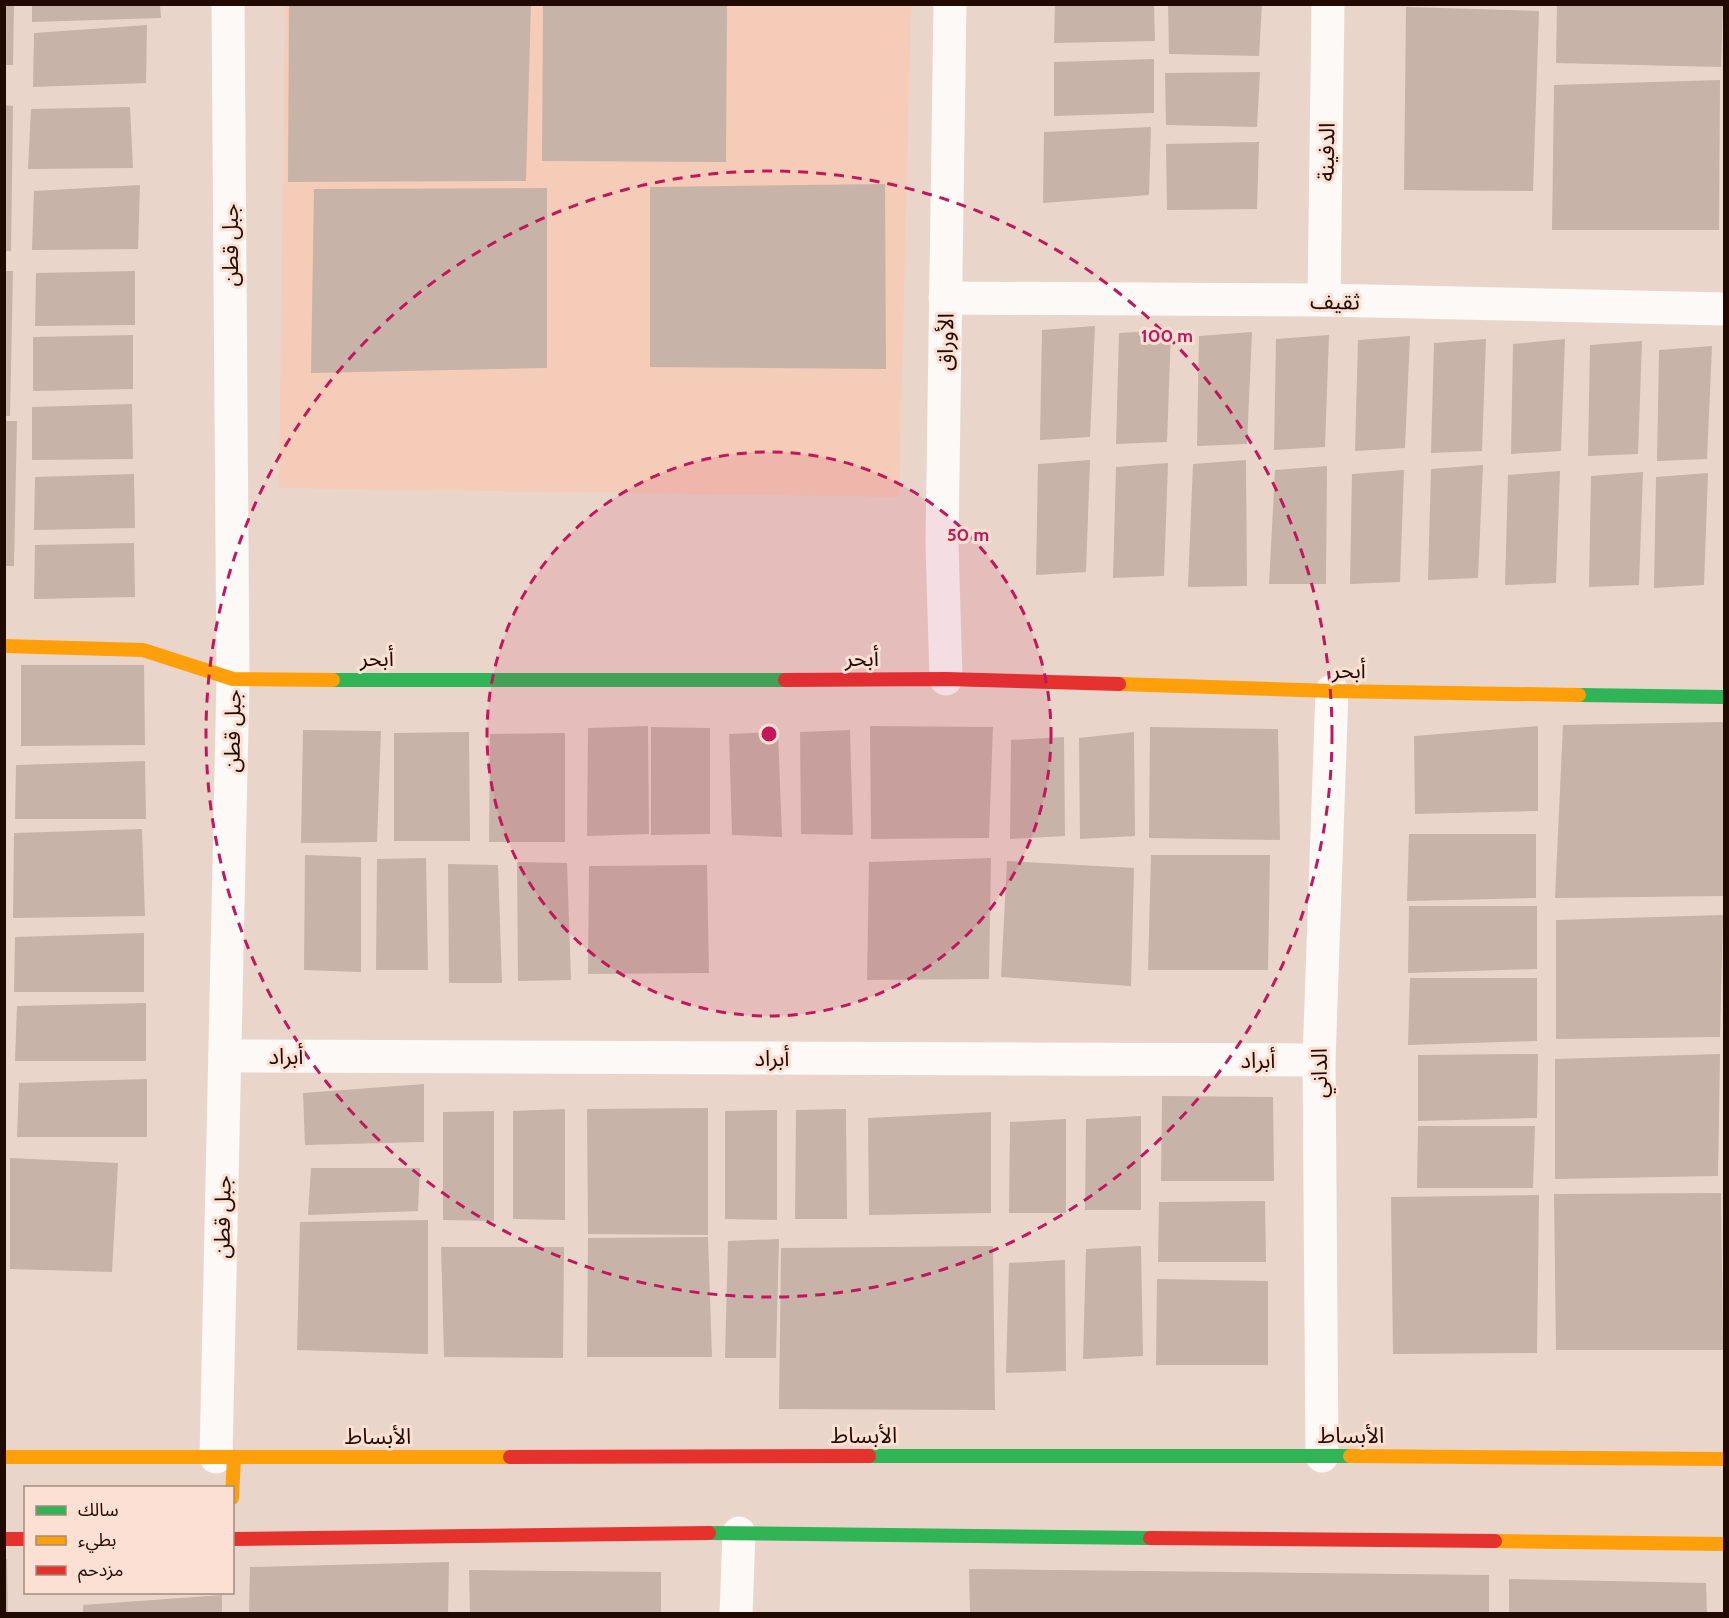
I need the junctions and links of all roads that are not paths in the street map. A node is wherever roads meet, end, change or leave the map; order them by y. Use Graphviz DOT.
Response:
graph roads {
  1 [pos="228,4"];
  2 [pos="950,4"];
  3 [pos="1328,4"];
  4 [pos="945,298"];
  5 [pos="1324,300"];
  6 [pos="1725,309"];
  7 [pos="4,646"];
  8 [pos="232,679"];
  9 [pos="946,679"];
  10 [pos="1332,691"];
  11 [pos="1725,697"];
  12 [pos="225,1056"];
  13 [pos="1319,1060"];
  14 [pos="1322,1456"];
  15 [pos="4,1457"];
  16 [pos="225,1457"];
  17 [pos="1725,1459"];
  18 [pos="230,1486"];
  19 [pos="739,1533"];
  20 [pos="4,1539"];
  21 [pos="24,1539"];
  22 [pos="234,1539"];
  23 [pos="1725,1544"];
  24 [pos="736,1614"];
  1 -- 8 [label="street, جبل قطن"];
  2 -- 4 [label="street, الأوراق"];
  3 -- 5 [label="street, الدفينة"];
  4 -- 5 [label="street, ثقيف"];
  4 -- 9 [label="street, الأوراق"];
  5 -- 6 [label="street, ثقيف"];
  7 -- 8 [label="street, أبحر"];
  8 -- 9 [label="street, أبحر"];
  8 -- 12 [label="street, جبل قطن"];
  9 -- 10 [label="street, أبحر"];
  10 -- 11 [label="street, أبحر"];
  10 -- 13 [label="street, الداني"];
  12 -- 13 [label="street, أبراد"];
  12 -- 16 [label="street, جبل قطن"];
  13 -- 14 [label="street, الداني"];
  14 -- 16 [label="street, الأبساط"];
  14 -- 17 [label="street, الأبساط"];
  15 -- 16 [label="street, الأبساط"];
  16 -- 18 [label="street"];
  19 -- 22 [label="street"];
  19 -- 23 [label="street"];
  19 -- 24 [label="street"];
  20 -- 21 [label="street"];
}
